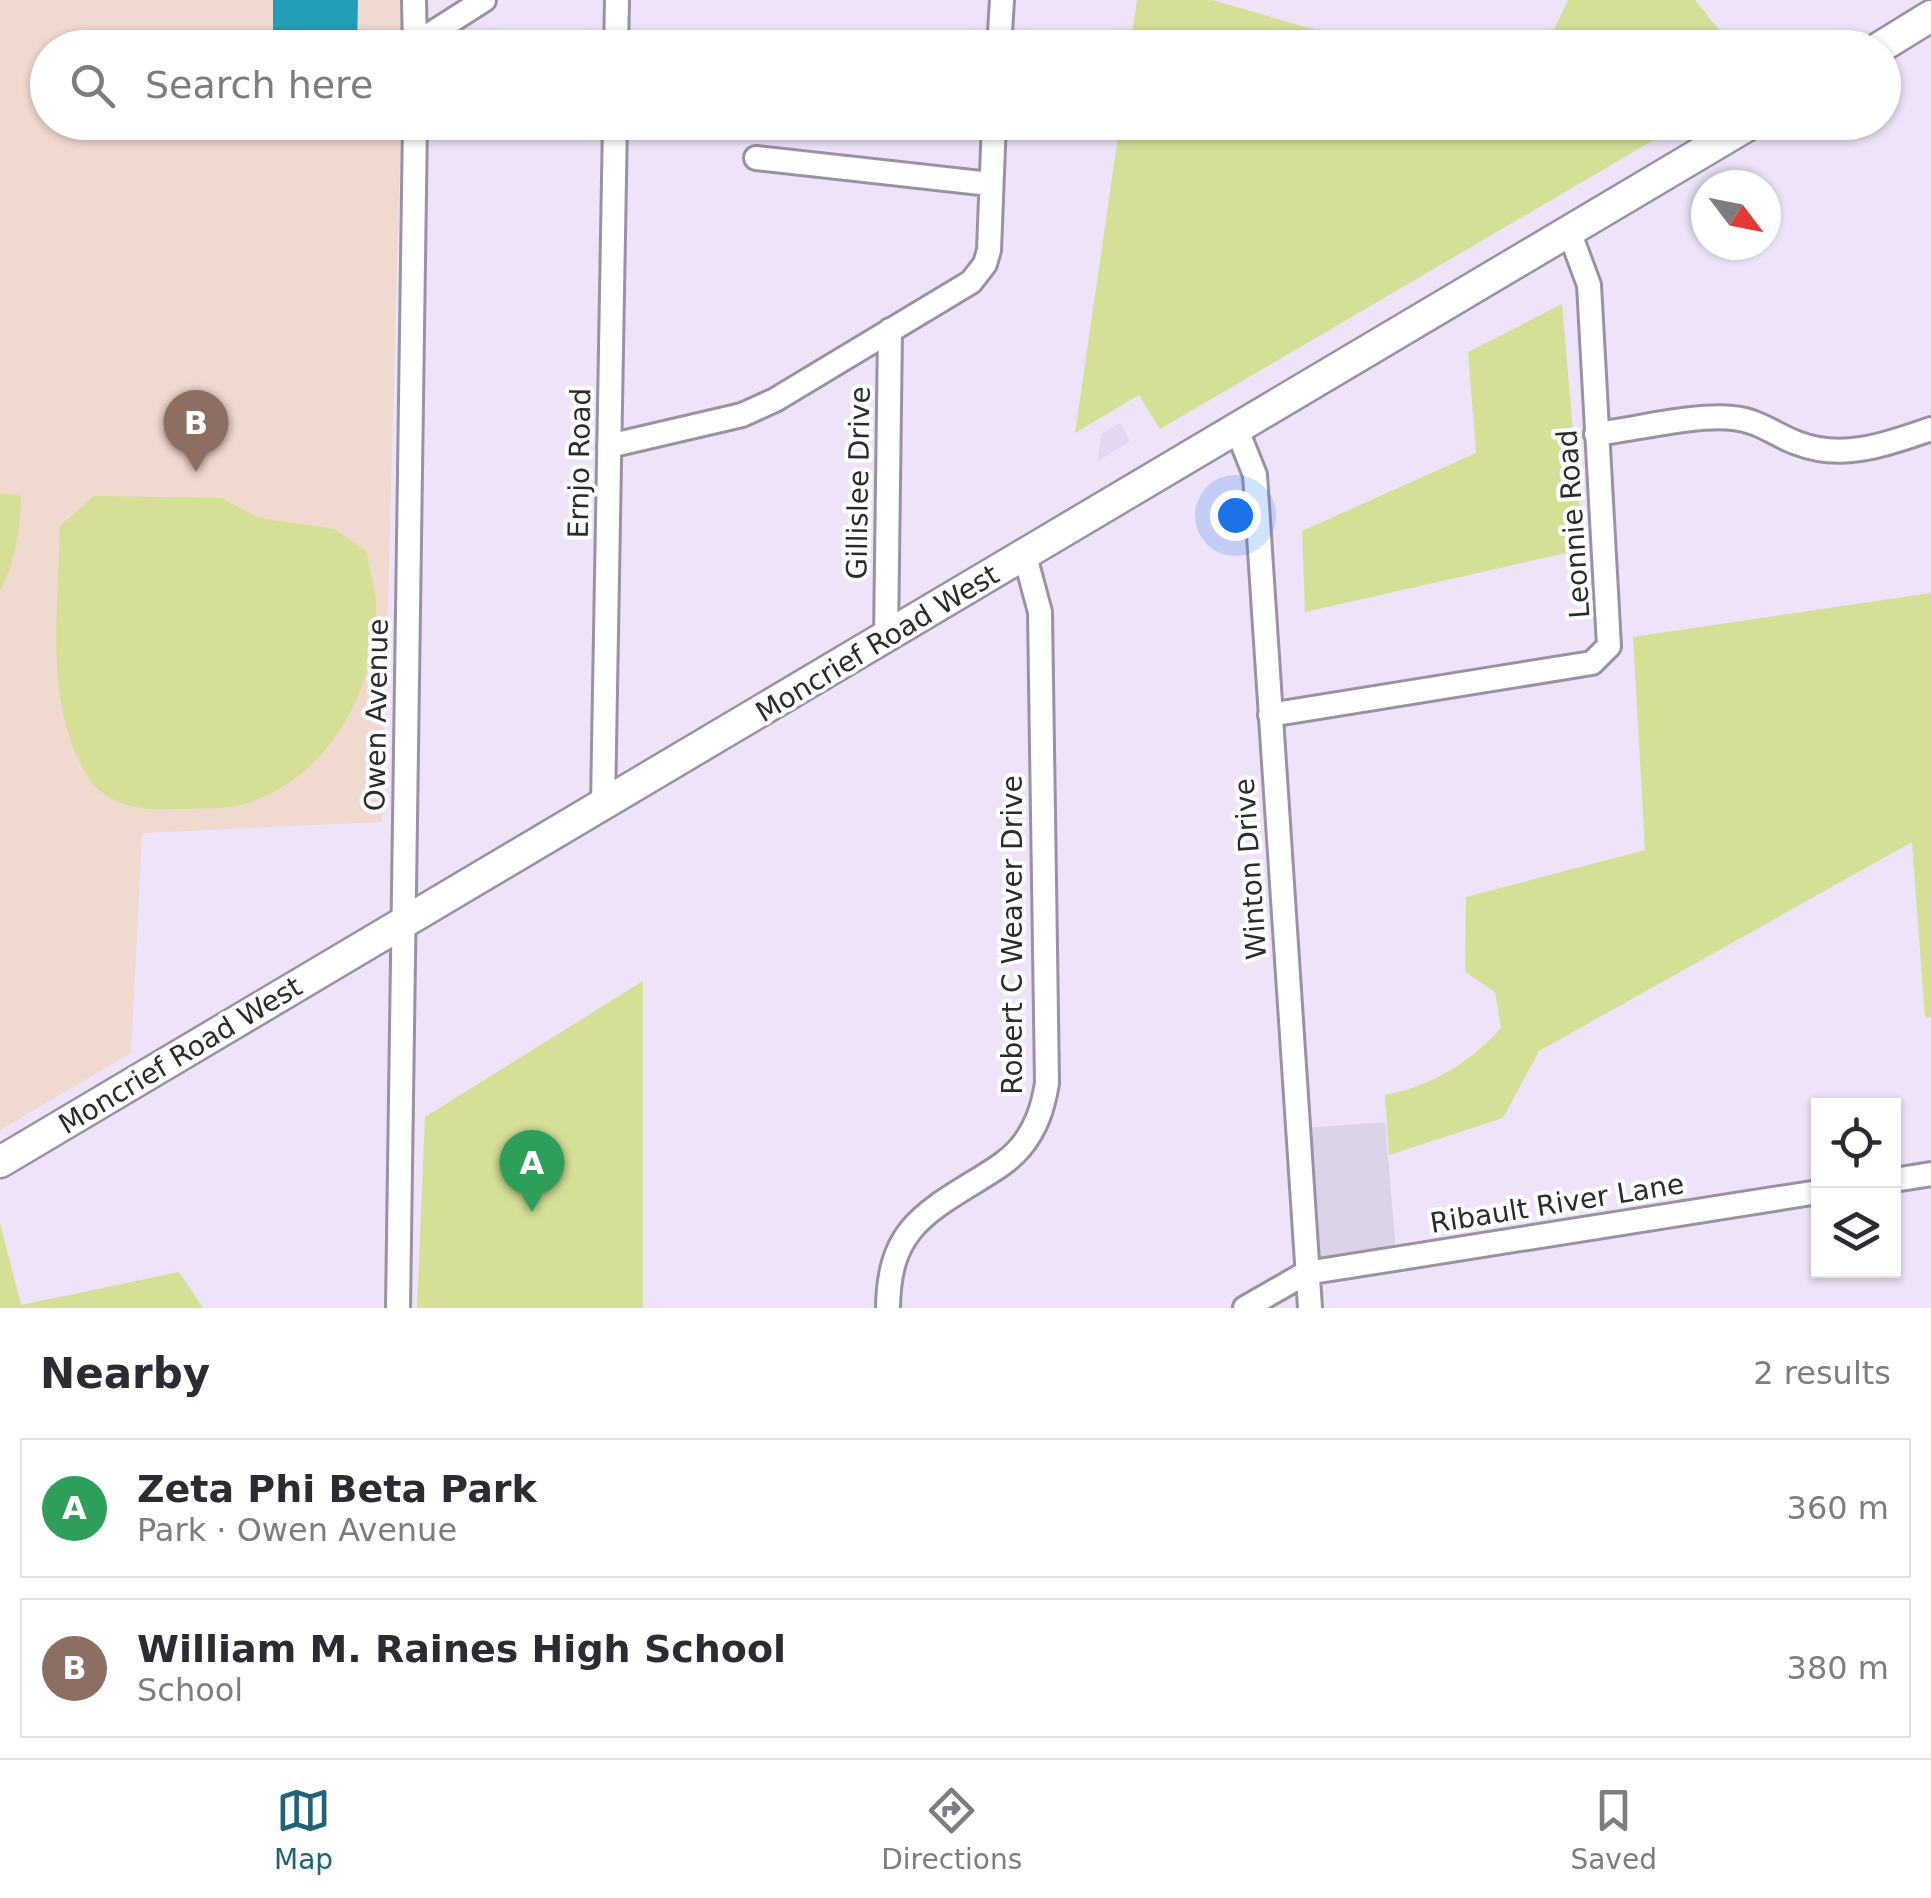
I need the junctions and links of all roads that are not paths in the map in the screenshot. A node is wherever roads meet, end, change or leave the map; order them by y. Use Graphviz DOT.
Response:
graph roads {
  1 [pos="414,0"];
  2 [pos="484,0"];
  3 [pos="617,0"];
  4 [pos="1002,0"];
  5 [pos="1931,16"];
  6 [pos="414,30"];
  7 [pos="438,30"];
  8 [pos="616,30"];
  9 [pos="1000,30"];
  10 [pos="1901,34"];
  11 [pos="414,140"];
  12 [pos="615,140"];
  13 [pos="993,140"];
  14 [pos="1724,140"];
  15 [pos="756,158"];
  16 [pos="990,184"];
  17 [pos="1570,231"];
  18 [pos="890,330"];
  19 [pos="1931,429"];
  20 [pos="1237,430"];
  21 [pos="1596,434"];
  22 [pos="609,446"];
  23 [pos="1025,556"];
  24 [pos="886,638"];
  25 [pos="1270,715"];
  26 [pos="603,804"];
  27 [pos="403,923"];
  28 [pos="0,1162"];
  29 [pos="1931,1174"];
  30 [pos="1901,1179"];
  31 [pos="1811,1193"];
  32 [pos="1306,1273"];
  33 [pos="398,1308"];
  34 [pos="888,1308"];
  35 [pos="1245,1308"];
  36 [pos="1310,1308"];
  1 -- 6 [label="street"];
  2 -- 7 [label="street"];
  3 -- 8 [label="street"];
  4 -- 9 [label="street"];
  5 -- 10 [label="main road"];
  11 -- 27 [label="street, Owen Avenue"];
  12 -- 22 [label="street, Ernjo Road"];
  13 -- 16 [label="street"];
  14 -- 17 [label="main road, Moncrief Road West"];
  15 -- 16 [label="street"];
  16 -- 18 [label="street"];
  17 -- 20 [label="main road, Moncrief Road West"];
  17 -- 21 [label="street, Leonnie Road"];
  18 -- 22 [label="street"];
  18 -- 24 [label="street, Gillislee Drive"];
  19 -- 21 [label="street"];
  20 -- 23 [label="main road, Moncrief Road West"];
  20 -- 25 [label="street, Winton Drive"];
  21 -- 25 [label="street, Leonnie Road"];
  22 -- 26 [label="street, Ernjo Road"];
  23 -- 24 [label="main road, Moncrief Road West"];
  23 -- 34 [label="street, Robert C Weaver Drive"];
  24 -- 26 [label="main road, Moncrief Road West"];
  25 -- 32 [label="street, Winton Drive"];
  26 -- 27 [label="main road, Moncrief Road West"];
  27 -- 28 [label="main road, Moncrief Road West"];
  27 -- 33 [label="street, Owen Avenue"];
  29 -- 30 [label="street"];
  31 -- 32 [label="street, Ribault River Lane"];
  32 -- 35 [label="street"];
  32 -- 36 [label="street, Winton Drive"];
}
